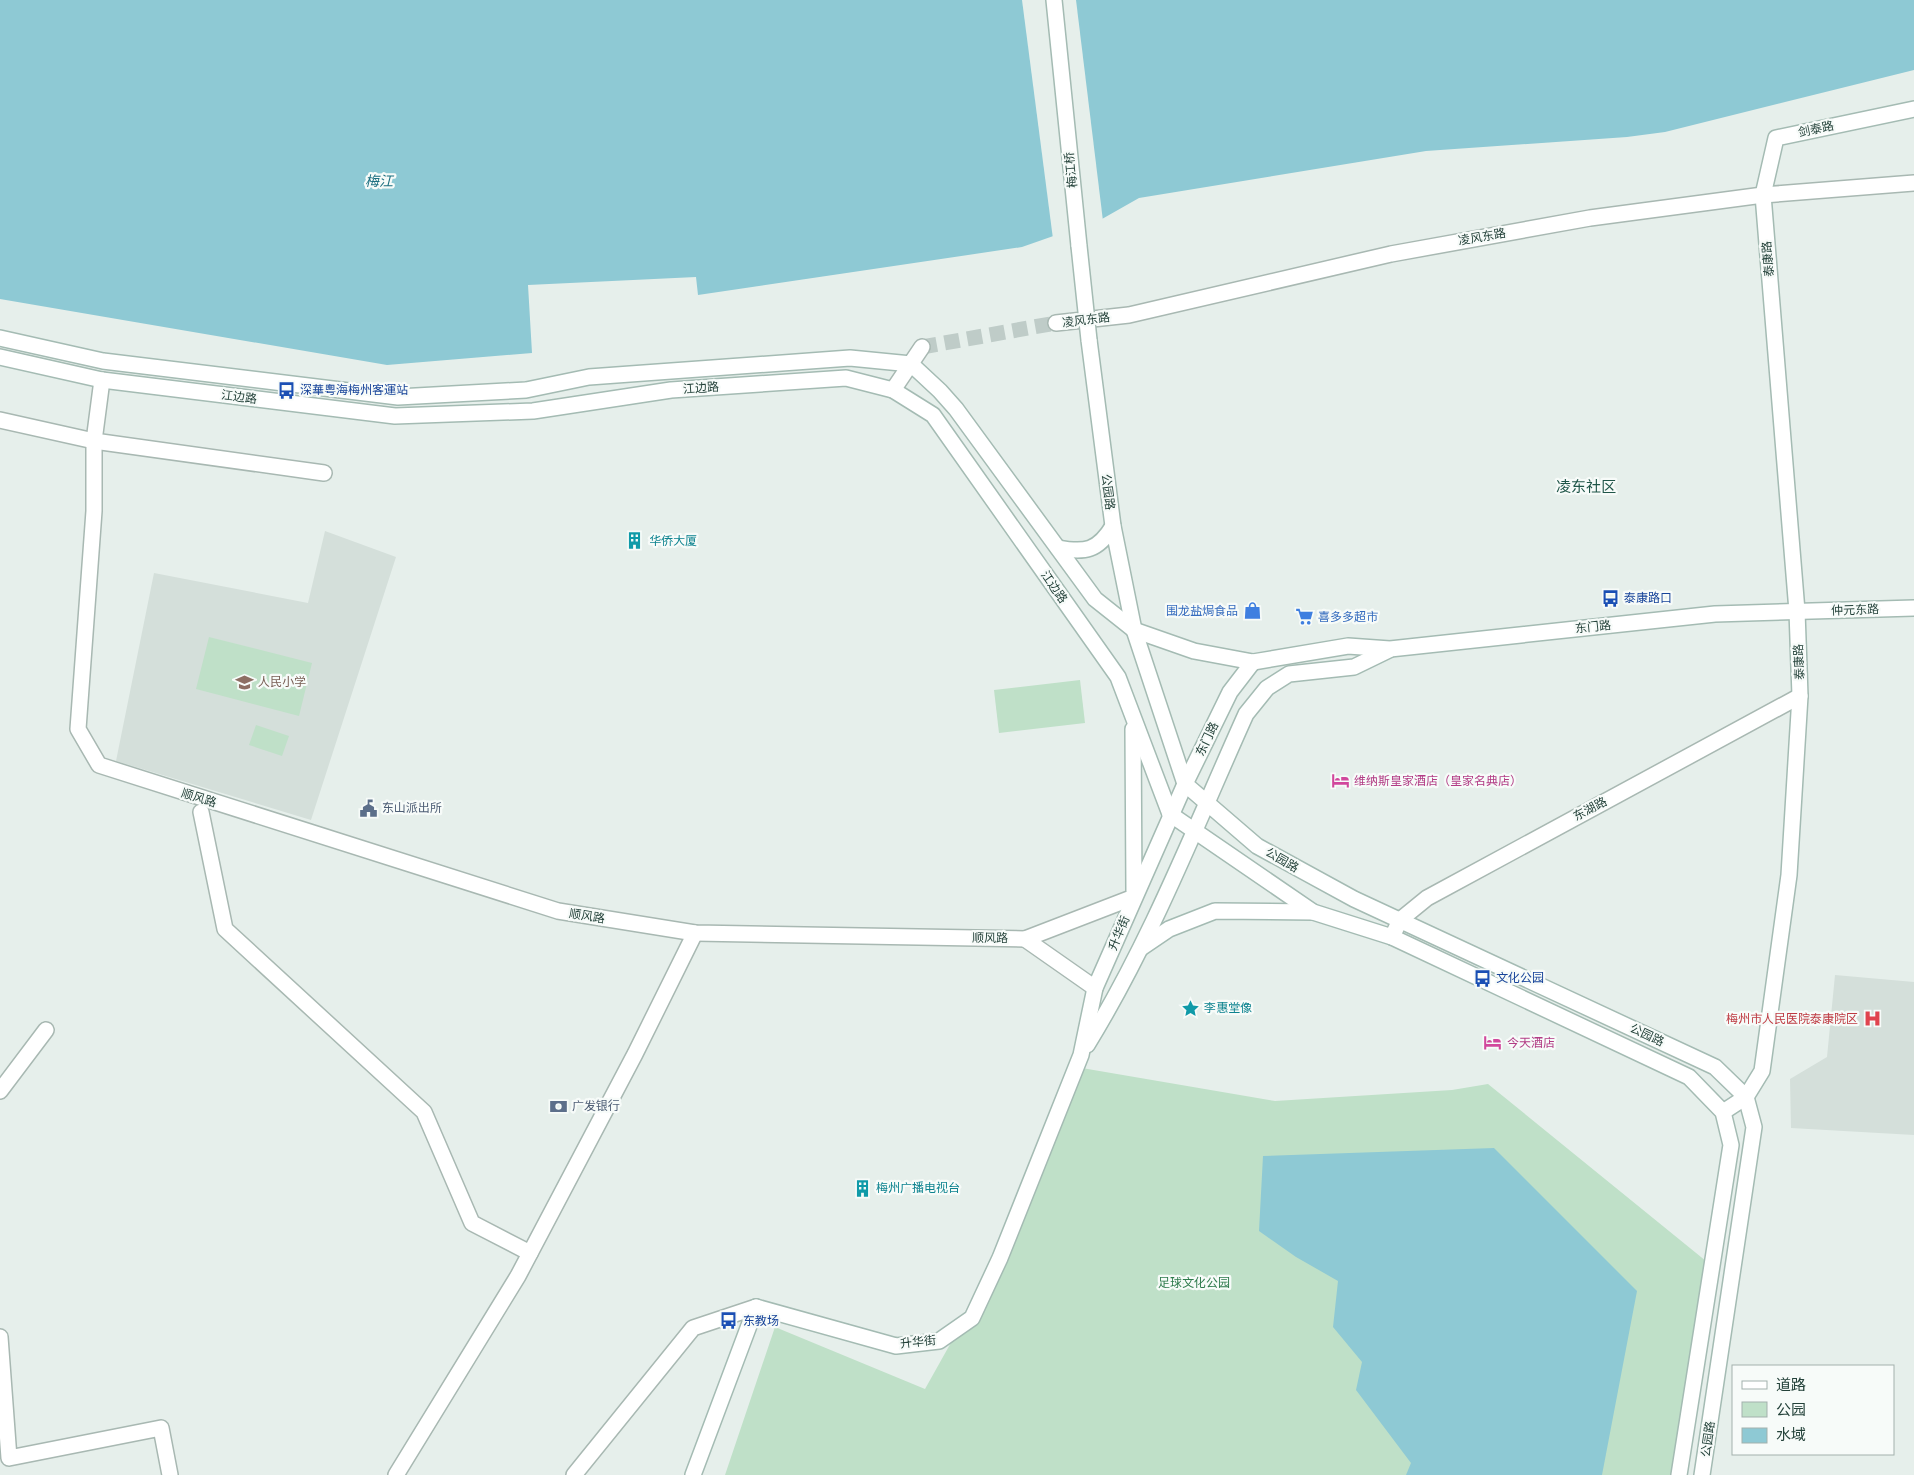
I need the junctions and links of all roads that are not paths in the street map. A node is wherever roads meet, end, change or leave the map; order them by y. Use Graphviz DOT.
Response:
graph roads {
  1 [pos="1054,0"];
  2 [pos="1914,109"];
  3 [pos="1914,183"];
  4 [pos="1763,195"];
  5 [pos="1056,323"];
  6 [pos="0,338"];
  7 [pos="1089,340"];
  8 [pos="922,347"];
  9 [pos="0,357"];
  10 [pos="911,364"];
  11 [pos="102,380"];
  12 [pos="893,390"];
  13 [pos="0,420"];
  14 [pos="94,441"];
  15 [pos="324,473"];
  16 [pos="1113,526"];
  17 [pos="1058,548"];
  18 [pos="1914,608"];
  19 [pos="1796,611"];
  20 [pos="1134,630"];
  21 [pos="1390,650"];
  22 [pos="1253,662"];
  23 [pos="1800,696"];
  24 [pos="1133,720"];
  25 [pos="1185,784"];
  26 [pos="1206,802"];
  27 [pos="201,812"];
  28 [pos="1170,814"];
  29 [pos="1194,830"];
  30 [pos="1134,898"];
  31 [pos="1312,912"];
  32 [pos="1400,920"];
  33 [pos="695,933"];
  34 [pos="1392,937"];
  35 [pos="1025,939"];
  36 [pos="1140,949"];
  37 [pos="1095,988"];
  38 [pos="46,1030"];
  39 [pos="1081,1055"];
  40 [pos="0,1091"];
  41 [pos="1746,1098"];
  42 [pos="1723,1112"];
  43 [pos="530,1253"];
  44 [pos="756,1307"];
  45 [pos="0,1337"];
  46 [pos="170,1475"];
  47 [pos="396,1475"];
  48 [pos="574,1475"];
  49 [pos="693,1475"];
  50 [pos="1678,1475"];
  51 [pos="1702,1475"];
  1 -- 7 [label="street, 梅江桥, bridge"];
  2 -- 4 [label="street, 剑泰路"];
  3 -- 4 [label="street, 凌风东路"];
  4 -- 5 [label="street, 凌风东路"];
  4 -- 19 [label="street, 泰康路"];
  6 -- 10 [label="street, 江边路"];
  7 -- 16 [label="street, 公园路"];
  8 -- 10 [label="street"];
  9 -- 11 [label="street, 江边路"];
  10 -- 12 [label="street"];
  10 -- 17 [label="street, 江边路"];
  11 -- 12 [label="street, 江边路"];
  11 -- 14 [label="street, 顺风路"];
  12 -- 24 [label="street, 江边路"];
  13 -- 14 [label="street"];
  14 -- 15 [label="street"];
  14 -- 33 [label="street, 顺风路"];
  16 -- 17 [label="street"];
  16 -- 20 [label="street, 公园路"];
  17 -- 20 [label="street, 江边路"];
  18 -- 19 [label="street, 仲元东路"];
  19 -- 21 [label="street, 东门路"];
  19 -- 23 [label="street, 泰康路"];
  20 -- 22 [label="street"];
  20 -- 25 [label="street, 公园路"];
  21 -- 22 [label="street, 东门路"];
  21 -- 26 [label="street, 东门路"];
  22 -- 25 [label="street, 东门路"];
  23 -- 32 [label="street, 东湖路"];
  23 -- 41 [label="street, 泰康路"];
  24 -- 28 [label="street, 江边路"];
  24 -- 30 [label="street"];
  25 -- 26 [label="street, 公园路"];
  25 -- 28 [label="street, 东门路"];
  26 -- 29 [label="street, 东门路"];
  26 -- 32 [label="street, 公园路"];
  27 -- 43 [label="street"];
  28 -- 29 [label="street, 公园路"];
  28 -- 30 [label="street, 升华街"];
  29 -- 31 [label="street, 公园路"];
  29 -- 36 [label="street, 升华街"];
  30 -- 35 [label="street, 顺风路"];
  30 -- 37 [label="street, 升华街"];
  31 -- 34 [label="street, 公园路"];
  31 -- 36 [label="street"];
  32 -- 34 [label="street, 东湖路"];
  32 -- 41 [label="street, 公园路"];
  33 -- 35 [label="street, 顺风路"];
  33 -- 43 [label="street"];
  34 -- 42 [label="street, 公园路"];
  35 -- 37 [label="street, 顺风路"];
  36 -- 39 [label="street, 升华街"];
  37 -- 39 [label="street, 升华街"];
  38 -- 40 [label="street"];
  39 -- 44 [label="street, 升华街"];
  41 -- 42 [label="street, 泰康路"];
  41 -- 51 [label="street, 公园路"];
  42 -- 50 [label="street, 公园路"];
  43 -- 47 [label="street"];
  44 -- 48 [label="street"];
  44 -- 49 [label="street"];
  45 -- 46 [label="street"];
}
